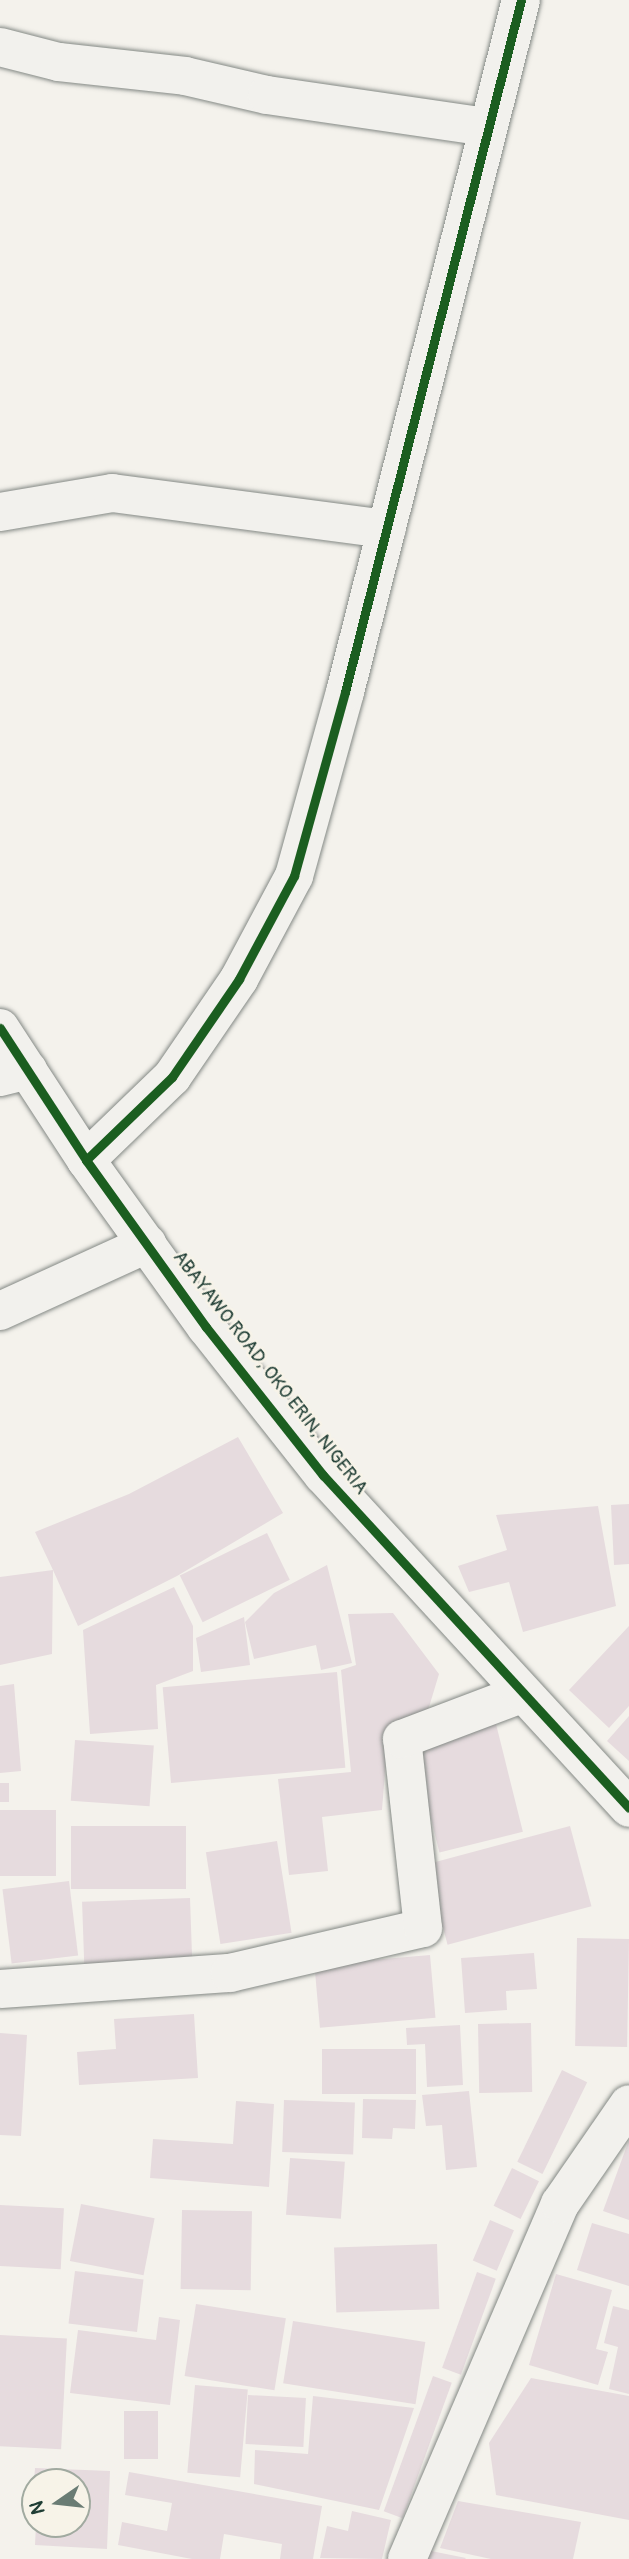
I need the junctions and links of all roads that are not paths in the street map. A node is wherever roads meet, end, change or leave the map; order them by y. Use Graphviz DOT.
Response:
graph roads {
  1 [pos="521,0"];
  2 [pos="0,47"];
  3 [pos="486,127"];
  4 [pos="0,512"];
  5 [pos="387,529"];
  6 [pos="0,1028"];
  7 [pos="14,1074"];
  8 [pos="86,1160"];
  9 [pos="147,1244"];
  10 [pos="0,1311"];
  11 [pos="522,1694"];
  12 [pos="629,1808"];
  13 [pos="0,1989"];
  14 [pos="629,2104"];
  15 [pos="407,2559"];
  1 -- 3 [label="street"];
  2 -- 3 [label="street"];
  3 -- 5 [label="street"];
  4 -- 5 [label="street"];
  5 -- 8 [label="street"];
  6 -- 7 [label="street, ABAYAWO ROAD, OKO ERIN, NIGERIA"];
  7 -- 8 [label="street, ABAYAWO ROAD, OKO ERIN, NIGERIA"];
  8 -- 9 [label="street, ABAYAWO ROAD, OKO ERIN, NIGERIA"];
  9 -- 10 [label="street"];
  9 -- 11 [label="street, ABAYAWO ROAD, OKO ERIN, NIGERIA"];
  11 -- 12 [label="street, ABAYAWO ROAD, OKO ERIN, NIGERIA"];
  11 -- 13 [label="street"];
  14 -- 15 [label="street"];
}
